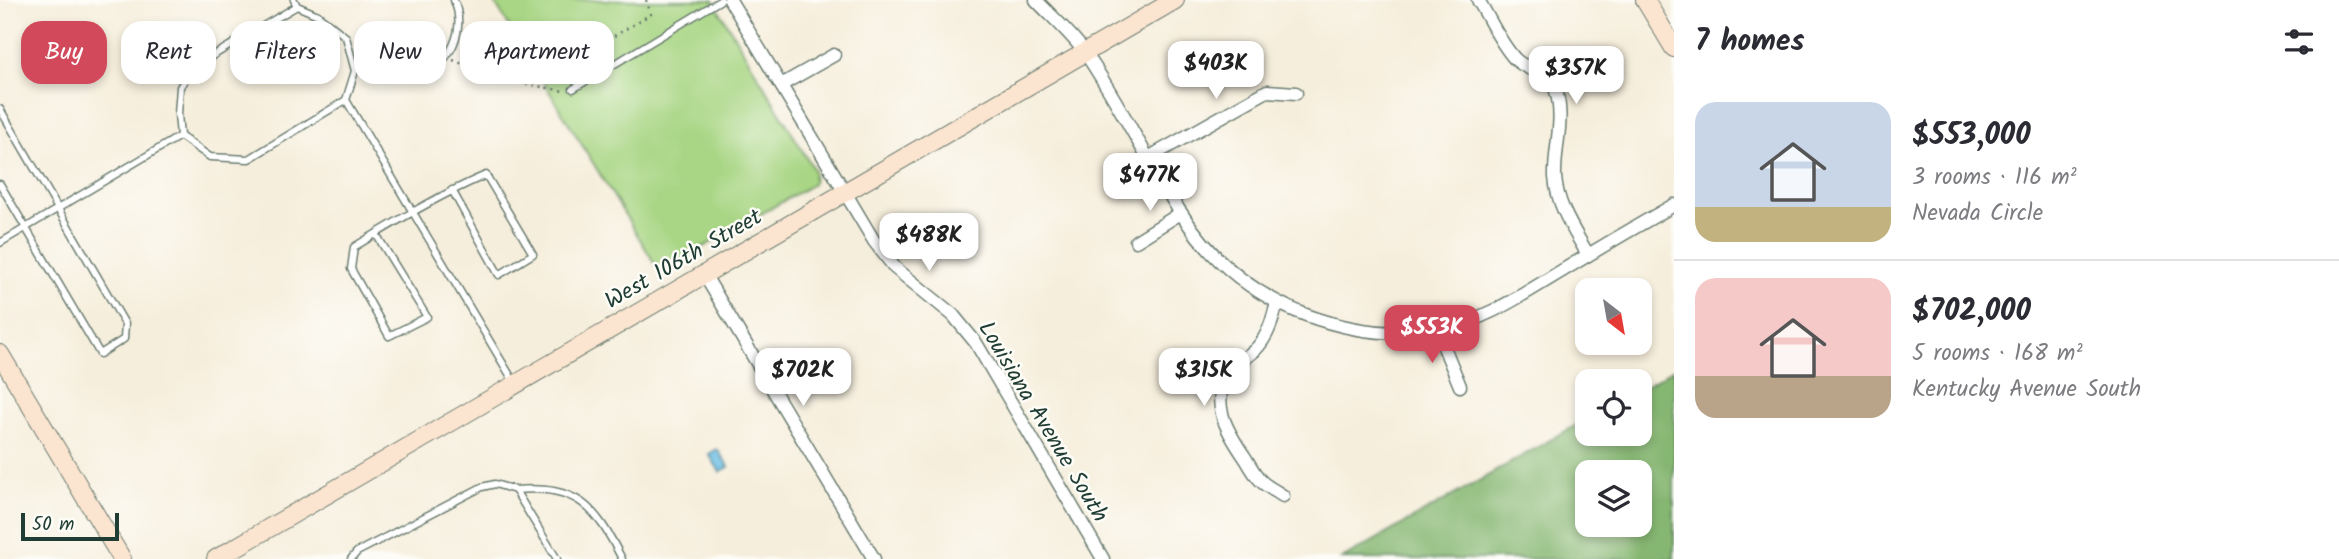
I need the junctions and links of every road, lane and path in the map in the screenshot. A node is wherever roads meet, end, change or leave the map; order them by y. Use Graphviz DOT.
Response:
graph roads {
  1 [pos="454,0"];
  2 [pos="646,0"];
  3 [pos="720,0"];
  4 [pos="730,0"];
  5 [pos="1035,0"];
  6 [pos="1175,0"];
  7 [pos="1478,0"];
  8 [pos="1645,0"];
  9 [pos="295,3"];
  10 [pos="614,36"];
  11 [pos="1674,48"];
  12 [pos="1085,53"];
  13 [pos="834,55"];
  14 [pos="447,57"];
  15 [pos="354,64"];
  16 [pos="354,74"];
  17 [pos="571,84"];
  18 [pos="781,85"];
  19 [pos="573,89"];
  20 [pos="1296,93"];
  21 [pos="346,100"];
  22 [pos="0,109"];
  23 [pos="180,136"];
  24 [pos="1148,158"];
  25 [pos="0,184"];
  26 [pos="452,190"];
  27 [pos="845,192"];
  28 [pos="1674,205"];
  29 [pos="59,208"];
  30 [pos="413,212"];
  31 [pos="1181,213"];
  32 [pos="27,228"];
  33 [pos="376,234"];
  34 [pos="1136,240"];
  35 [pos="0,243"];
  36 [pos="1588,255"];
  37 [pos="705,274"];
  38 [pos="1277,302"];
  39 [pos="1437,330"];
  40 [pos="0,354"];
  41 [pos="515,384"];
  42 [pos="1460,386"];
  43 [pos="514,490"];
  44 [pos="1283,496"];
  45 [pos="122,559"];
  46 [pos="216,559"];
  47 [pos="351,559"];
  48 [pos="557,559"];
  49 [pos="622,559"];
  50 [pos="874,559"];
  51 [pos="1103,559"];
  1 -- 14 [label="lane"];
  2 -- 10 [label="path"];
  3 -- 19 [label="lane"];
  4 -- 18 [label="street, Louisiana Avenue South"];
  5 -- 12 [label="street"];
  6 -- 12 [label="street, West 106th Street"];
  7 -- 36 [label="street"];
  8 -- 11 [label="street"];
  9 -- 15 [label="lane"];
  9 -- 23 [label="lane"];
  12 -- 24 [label="street"];
  12 -- 27 [label="street, West 106th Street"];
  13 -- 18 [label="street"];
  14 -- 19 [label="path"];
  16 -- 21 [label="lane"];
  17 -- 19 [label="path"];
  18 -- 27 [label="street, Louisiana Avenue South"];
  20 -- 24 [label="street"];
  21 -- 23 [label="lane"];
  21 -- 30 [label="lane"];
  22 -- 29 [label="lane"];
  23 -- 29 [label="lane"];
  24 -- 31 [label="street"];
  25 -- 32 [label="lane"];
  26 -- 26 [label="lane"];
  26 -- 30 [label="lane"];
  27 -- 37 [label="street, West 106th Street"];
  27 -- 51 [label="street, Louisiana Avenue South"];
  28 -- 36 [label="street"];
  29 -- 32 [label="lane"];
  29 -- 32 [label="lane"];
  30 -- 33 [label="lane"];
  30 -- 41 [label="lane"];
  31 -- 34 [label="street"];
  31 -- 38 [label="street"];
  32 -- 35 [label="lane"];
  33 -- 33 [label="lane"];
  36 -- 39 [label="street"];
  37 -- 41 [label="street, West 106th Street"];
  37 -- 50 [label="street"];
  38 -- 39 [label="street"];
  38 -- 44 [label="street"];
  39 -- 42 [label="street"];
  40 -- 45 [label="street"];
  41 -- 46 [label="street, West 106th Street"];
  43 -- 47 [label="lane"];
  43 -- 48 [label="lane"];
  43 -- 49 [label="lane"];
}
